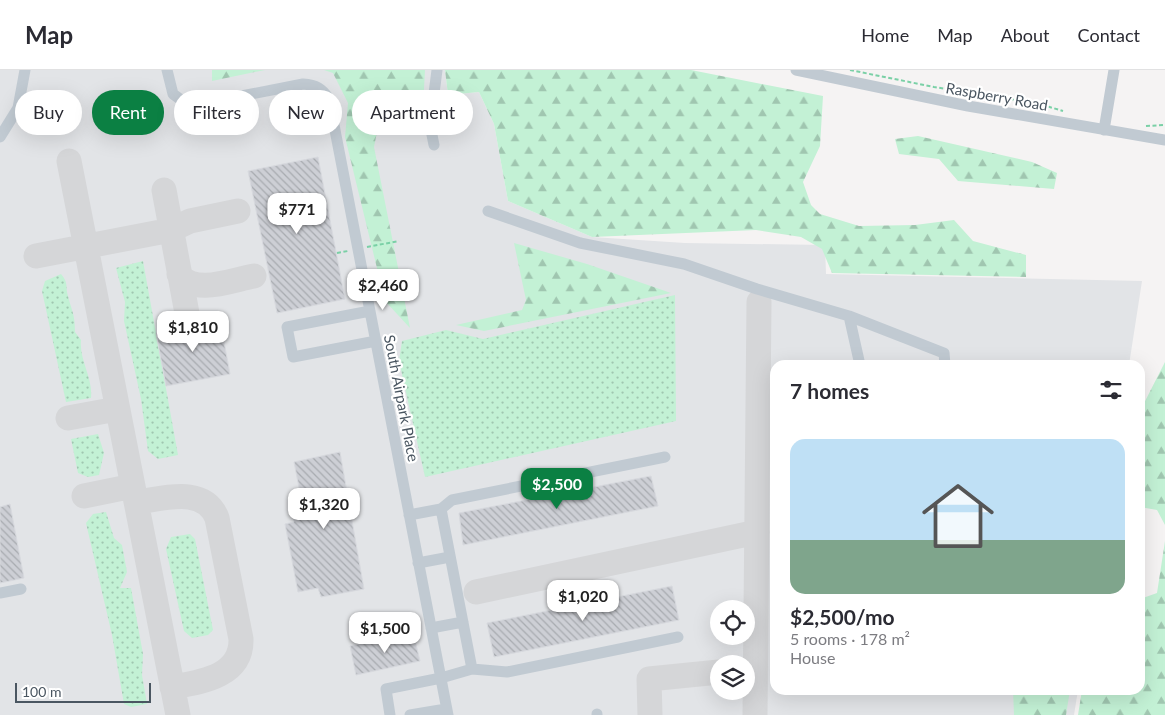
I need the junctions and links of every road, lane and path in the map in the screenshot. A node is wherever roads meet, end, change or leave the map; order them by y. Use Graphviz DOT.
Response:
graph roads {
  1 [pos="24,70"];
  2 [pos="167,70"];
  3 [pos="437,70"];
  4 [pos="796,70"];
  5 [pos="850,70"];
  6 [pos="1114,70"];
  7 [pos="1063,111"];
  8 [pos="1165,125"];
  9 [pos="1139,126"];
  10 [pos="1104,130"];
  11 [pos="0,137"];
  12 [pos="1165,140"];
  13 [pos="434,145"];
  14 [pos="488,211"];
  15 [pos="370,311"];
  16 [pos="849,316"];
  17 [pos="376,341"];
  18 [pos="859,360"];
  19 [pos="945,360"];
  20 [pos="665,457"];
  21 [pos="441,509"];
  22 [pos="409,515"];
  23 [pos="450,557"];
  24 [pos="418,563"];
  25 [pos="21,589"];
  26 [pos="0,593"];
  27 [pos="463,622"];
  28 [pos="431,628"];
  29 [pos="678,636"];
  30 [pos="472,670"];
  31 [pos="441,678"];
  32 [pos="447,712"];
  33 [pos="390,715"];
  34 [pos="410,715"];
  1 -- 11 [label="street"];
  2 -- 15 [label="street, South Airpark Place"];
  3 -- 13 [label="street"];
  4 -- 10 [label="street, Raspberry Road"];
  5 -- 7 [label="path"];
  6 -- 10 [label="street"];
  8 -- 9 [label="path"];
  10 -- 12 [label="street, Raspberry Road"];
  14 -- 16 [label="street"];
  15 -- 17 [label="street, South Airpark Place"];
  15 -- 17 [label="street"];
  16 -- 18 [label="street"];
  16 -- 19 [label="street"];
  17 -- 22 [label="street, South Airpark Place"];
  20 -- 21 [label="street"];
  21 -- 22 [label="street"];
  21 -- 23 [label="street"];
  22 -- 24 [label="street, South Airpark Place"];
  23 -- 24 [label="street"];
  23 -- 27 [label="street"];
  24 -- 28 [label="street, South Airpark Place"];
  25 -- 26 [label="street"];
  27 -- 28 [label="street"];
  27 -- 30 [label="street"];
  28 -- 31 [label="street, South Airpark Place"];
  29 -- 30 [label="street"];
  30 -- 31 [label="street"];
  31 -- 32 [label="street, South Airpark Place"];
  31 -- 33 [label="street"];
  32 -- 34 [label="street"];
}
